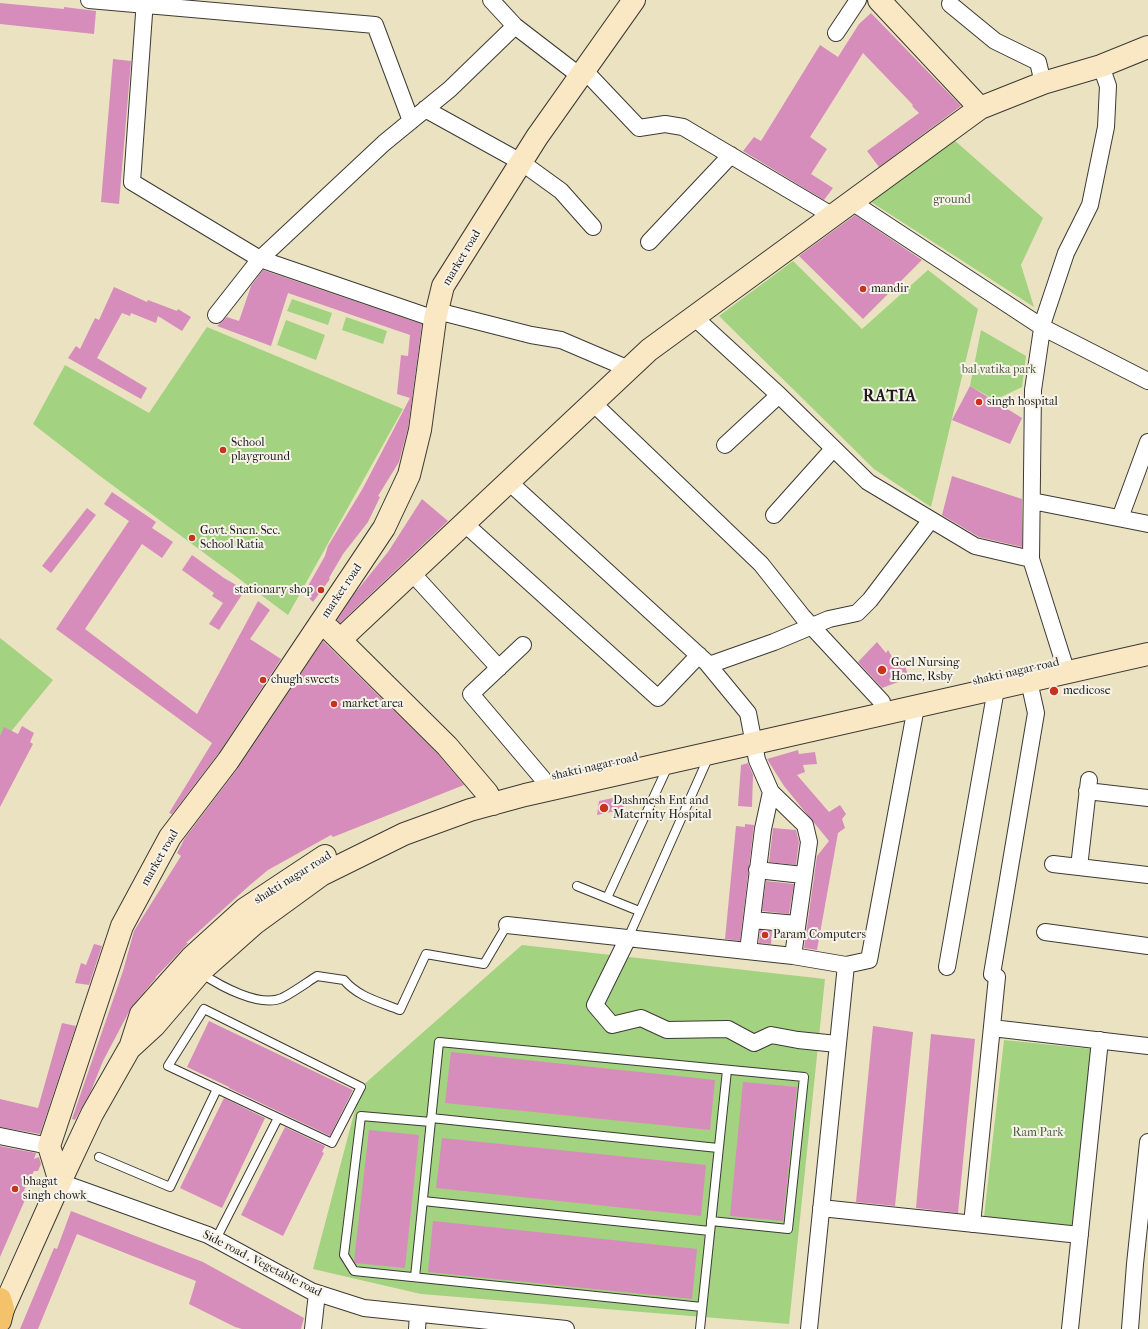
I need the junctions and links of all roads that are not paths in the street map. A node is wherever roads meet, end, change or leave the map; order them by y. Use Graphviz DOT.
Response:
graph roads {
  1 [pos="89,0"];
  2 [pos="490,0"];
  3 [pos="634,0"];
  4 [pos="858,0"];
  5 [pos="879,0"];
  6 [pos="145,2"];
  7 [pos="950,4"];
  8 [pos="515,26"];
  9 [pos="836,33"];
  10 [pos="1148,47"];
  11 [pos="1100,66"];
  12 [pos="582,73"];
  13 [pos="1043,83"];
  14 [pos="980,108"];
  15 [pos="425,109"];
  16 [pos="411,121"];
  17 [pos="731,154"];
  18 [pos="521,162"];
  19 [pos="852,202"];
  20 [pos="833,216"];
  21 [pos="593,227"];
  22 [pos="649,242"];
  23 [pos="260,259"];
  24 [pos="216,315"];
  25 [pos="436,315"];
  26 [pos="694,317"];
  27 [pos="1042,327"];
  28 [pos="629,369"];
  29 [pos="1148,381"];
  30 [pos="779,395"];
  31 [pos="593,403"];
  32 [pos="725,445"];
  33 [pos="833,449"];
  34 [pos="1147,449"];
  35 [pos="509,482"];
  36 [pos="1032,501"];
  37 [pos="774,514"];
  38 [pos="1120,518"];
  39 [pos="930,521"];
  40 [pos="465,524"];
  41 [pos="1148,524"];
  42 [pos="1031,559"];
  43 [pos="412,573"];
  44 [pos="321,622"];
  45 [pos="812,627"];
  46 [pos="341,639"];
  47 [pos="1148,642"];
  48 [pos="523,645"];
  49 [pos="1148,654"];
  50 [pos="704,660"];
  51 [pos="1065,667"];
  52 [pos="499,668"];
  53 [pos="1029,681"];
  54 [pos="996,689"];
  55 [pos="882,702"];
  56 [pos="916,707"];
  57 [pos="752,738"];
  58 [pos="710,753"];
  59 [pos="669,762"];
  60 [pos="543,779"];
  61 [pos="771,792"];
  62 [pos="1148,798"];
  63 [pos="490,799"];
  64 [pos="1053,864"];
  65 [pos="1079,867"];
  66 [pos="758,870"];
  67 [pos="803,875"];
  68 [pos="1148,875"];
  69 [pos="577,886"];
  70 [pos="607,898"];
  71 [pos="639,911"];
  72 [pos="752,920"];
  73 [pos="797,924"];
  74 [pos="507,925"];
  75 [pos="1045,932"];
  76 [pos="628,938"];
  77 [pos="1148,946"];
  78 [pos="748,951"];
  79 [pos="793,956"];
  80 [pos="846,965"];
  81 [pos="946,967"];
  82 [pos="200,972"];
  83 [pos="992,1028"];
  84 [pos="1100,1040"];
  85 [pos="838,1044"];
  86 [pos="1148,1046"];
  87 [pos="129,1050"];
  88 [pos="727,1070"];
  89 [pos="217,1089"];
  90 [pos="278,1118"];
  91 [pos="431,1120"];
  92 [pos="0,1136"];
  93 [pos="1148,1142"];
  94 [pos="50,1146"];
  95 [pos="718,1148"];
  96 [pos="99,1156"];
  97 [pos="60,1182"];
  98 [pos="423,1201"];
  99 [pos="821,1208"];
  100 [pos="711,1221"];
  101 [pos="972,1224"];
  102 [pos="710,1230"];
  103 [pos="1143,1234"];
  104 [pos="1080,1236"];
  105 [pos="216,1239"];
  106 [pos="416,1277"];
  107 [pos="0,1285"];
  108 [pos="317,1293"];
  109 [pos="702,1307"];
  110 [pos="1,1310"];
  111 [pos="418,1321"];
  112 [pos="313,1329"];
  113 [pos="566,1329"];
  114 [pos="700,1329"];
  115 [pos="809,1329"];
  116 [pos="1070,1329"];
  117 [pos="1130,1329"];
  1 -- 6 [label="street"];
  2 -- 8 [label="street"];
  3 -- 12 [label="street, market road"];
  4 -- 9 [label="street"];
  5 -- 14 [label="street"];
  6 -- 16 [label="street"];
  6 -- 23 [label="street"];
  7 -- 13 [label="street"];
  8 -- 12 [label="street"];
  8 -- 15 [label="street"];
  10 -- 11 [label="street"];
  11 -- 13 [label="street"];
  11 -- 27 [label="street"];
  12 -- 17 [label="street"];
  12 -- 18 [label="street, market road"];
  13 -- 14 [label="street"];
  14 -- 19 [label="street"];
  15 -- 16 [label="street"];
  15 -- 18 [label="street"];
  16 -- 23 [label="street"];
  17 -- 20 [label="street"];
  17 -- 22 [label="street"];
  18 -- 21 [label="street"];
  18 -- 25 [label="street, market road"];
  19 -- 20 [label="street"];
  19 -- 27 [label="street"];
  20 -- 26 [label="street"];
  23 -- 24 [label="street"];
  23 -- 25 [label="street"];
  25 -- 28 [label="street"];
  25 -- 44 [label="street, market road"];
  26 -- 28 [label="street"];
  26 -- 30 [label="street"];
  27 -- 29 [label="street"];
  27 -- 36 [label="street"];
  28 -- 31 [label="street"];
  30 -- 32 [label="street"];
  30 -- 33 [label="street"];
  31 -- 35 [label="street"];
  31 -- 45 [label="street"];
  33 -- 37 [label="street"];
  33 -- 39 [label="street"];
  34 -- 38 [label="street"];
  35 -- 40 [label="street"];
  35 -- 50 [label="street"];
  36 -- 38 [label="street"];
  36 -- 42 [label="street"];
  38 -- 41 [label="street"];
  39 -- 42 [label="street"];
  39 -- 45 [label="street"];
  40 -- 43 [label="street"];
  40 -- 50 [label="street"];
  42 -- 51 [label="street"];
  43 -- 46 [label="street"];
  43 -- 52 [label="street"];
  44 -- 46 [label="street"];
  44 -- 94 [label="street, market road"];
  45 -- 50 [label="street"];
  45 -- 55 [label="street"];
  46 -- 63 [label="street"];
  47 -- 51 [label="street, shakti nagar road"];
  48 -- 52 [label="street"];
  49 -- 51 [label="street"];
  50 -- 57 [label="street"];
  51 -- 53 [label="street"];
  51 -- 55 [label="street, shakti nagar road"];
  52 -- 60 [label="street"];
  53 -- 54 [label="street"];
  53 -- 83 [label="street"];
  54 -- 56 [label="street"];
  54 -- 81 [label="street"];
  55 -- 57 [label="street, shakti nagar road"];
  56 -- 57 [label="street"];
  56 -- 80 [label="street"];
  57 -- 58 [label="street"];
  57 -- 60 [label="street, shakti nagar road"];
  57 -- 61 [label="street"];
  58 -- 59 [label="street"];
  58 -- 71 [label="lane"];
  59 -- 63 [label="street"];
  59 -- 70 [label="lane"];
  60 -- 63 [label="street, shakti nagar road"];
  61 -- 66 [label="street"];
  61 -- 67 [label="street"];
  62 -- 65 [label="street"];
  63 -- 82 [label="street"];
  63 -- 87 [label="street, shakti nagar road"];
  64 -- 65 [label="street"];
  65 -- 68 [label="street"];
  66 -- 67 [label="street"];
  66 -- 72 [label="street"];
  67 -- 73 [label="street"];
  69 -- 70 [label="lane"];
  70 -- 71 [label="lane"];
  71 -- 76 [label="lane"];
  72 -- 73 [label="street"];
  72 -- 78 [label="street"];
  73 -- 79 [label="street"];
  74 -- 76 [label="street"];
  74 -- 82 [label="lane"];
  75 -- 77 [label="street"];
  76 -- 78 [label="street"];
  76 -- 85 [label="street"];
  78 -- 79 [label="street"];
  79 -- 80 [label="street"];
  80 -- 85 [label="street"];
  82 -- 87 [label="street"];
  83 -- 84 [label="street"];
  83 -- 101 [label="street"];
  84 -- 86 [label="street"];
  84 -- 104 [label="street"];
  85 -- 99 [label="street"];
  87 -- 97 [label="street"];
  88 -- 91 [label="lane"];
  88 -- 95 [label="lane"];
  88 -- 100 [label="lane"];
  89 -- 90 [label="lane"];
  89 -- 90 [label="lane"];
  89 -- 96 [label="lane"];
  90 -- 105 [label="lane"];
  91 -- 95 [label="lane"];
  91 -- 98 [label="lane"];
  91 -- 106 [label="lane"];
  92 -- 94 [label="street"];
  93 -- 103 [label="street"];
  94 -- 97 [label="street"];
  95 -- 100 [label="lane"];
  97 -- 105 [label="street, Side road , Vegetable road"];
  97 -- 107 [label="street"];
  97 -- 110 [label="street"];
  98 -- 102 [label="lane"];
  98 -- 106 [label="lane"];
  99 -- 101 [label="street"];
  99 -- 115 [label="street"];
  100 -- 102 [label="lane"];
  101 -- 104 [label="street"];
  102 -- 109 [label="lane"];
  103 -- 117 [label="street"];
  104 -- 116 [label="street"];
  105 -- 108 [label="street, Side road , Vegetable road"];
  106 -- 109 [label="lane"];
  108 -- 111 [label="street, Side road , Vegetable road"];
  108 -- 112 [label="street"];
  109 -- 114 [label="lane"];
  111 -- 113 [label="street, Side road , Vegetable road"];
}
